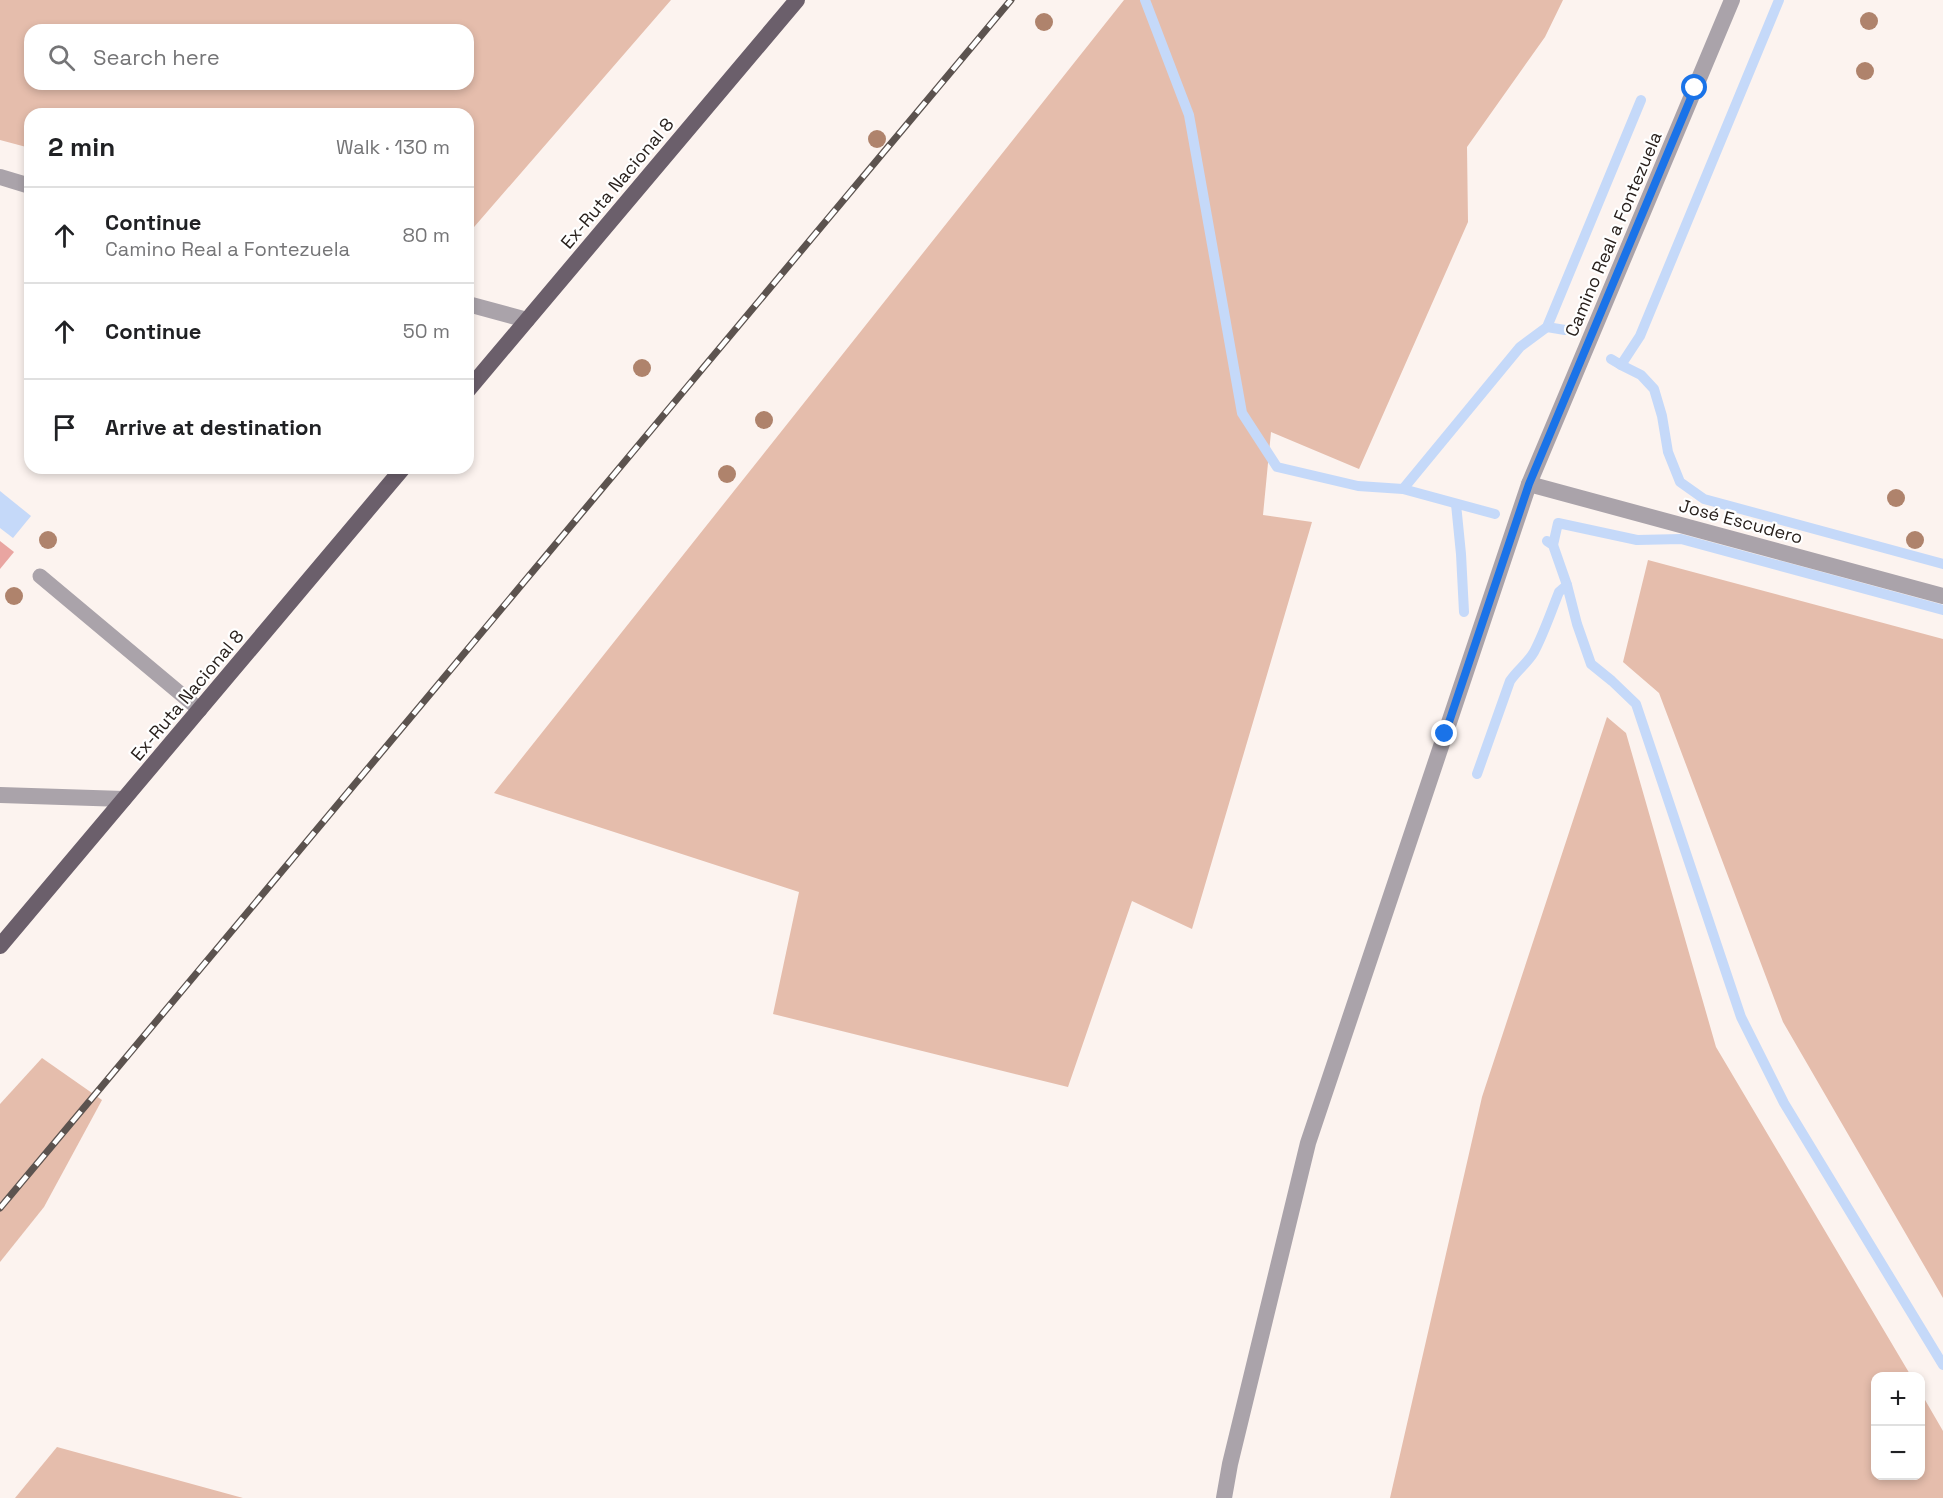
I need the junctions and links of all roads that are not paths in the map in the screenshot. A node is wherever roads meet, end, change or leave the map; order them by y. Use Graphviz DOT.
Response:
graph roads {
  1 [pos="797,0"];
  2 [pos="1732,0"];
  3 [pos="0,177"];
  4 [pos="24,184"];
  5 [pos="474,306"];
  6 [pos="527,320"];
  7 [pos="474,383"];
  8 [pos="398,474"];
  9 [pos="1529,484"];
  10 [pos="40,576"];
  11 [pos="1943,596"];
  12 [pos="200,710"];
  13 [pos="0,795"];
  14 [pos="124,799"];
  15 [pos="0,946"];
  16 [pos="1224,1498"];
  1 -- 6 [label="main road, Ex-Ruta Nacional 8"];
  2 -- 9 [label="street, Camino Real a Fontezuela"];
  3 -- 4 [label="street"];
  5 -- 6 [label="street"];
  6 -- 7 [label="main road, Ex-Ruta Nacional 8"];
  8 -- 12 [label="main road, Ex-Ruta Nacional 8"];
  9 -- 11 [label="street, José Escudero"];
  9 -- 16 [label="street, Camino Real a Fontezuela"];
  10 -- 12 [label="lane"];
  12 -- 14 [label="main road, Ex-Ruta Nacional 8"];
  13 -- 14 [label="street"];
  14 -- 15 [label="main road, Ex-Ruta Nacional 8"];
}
